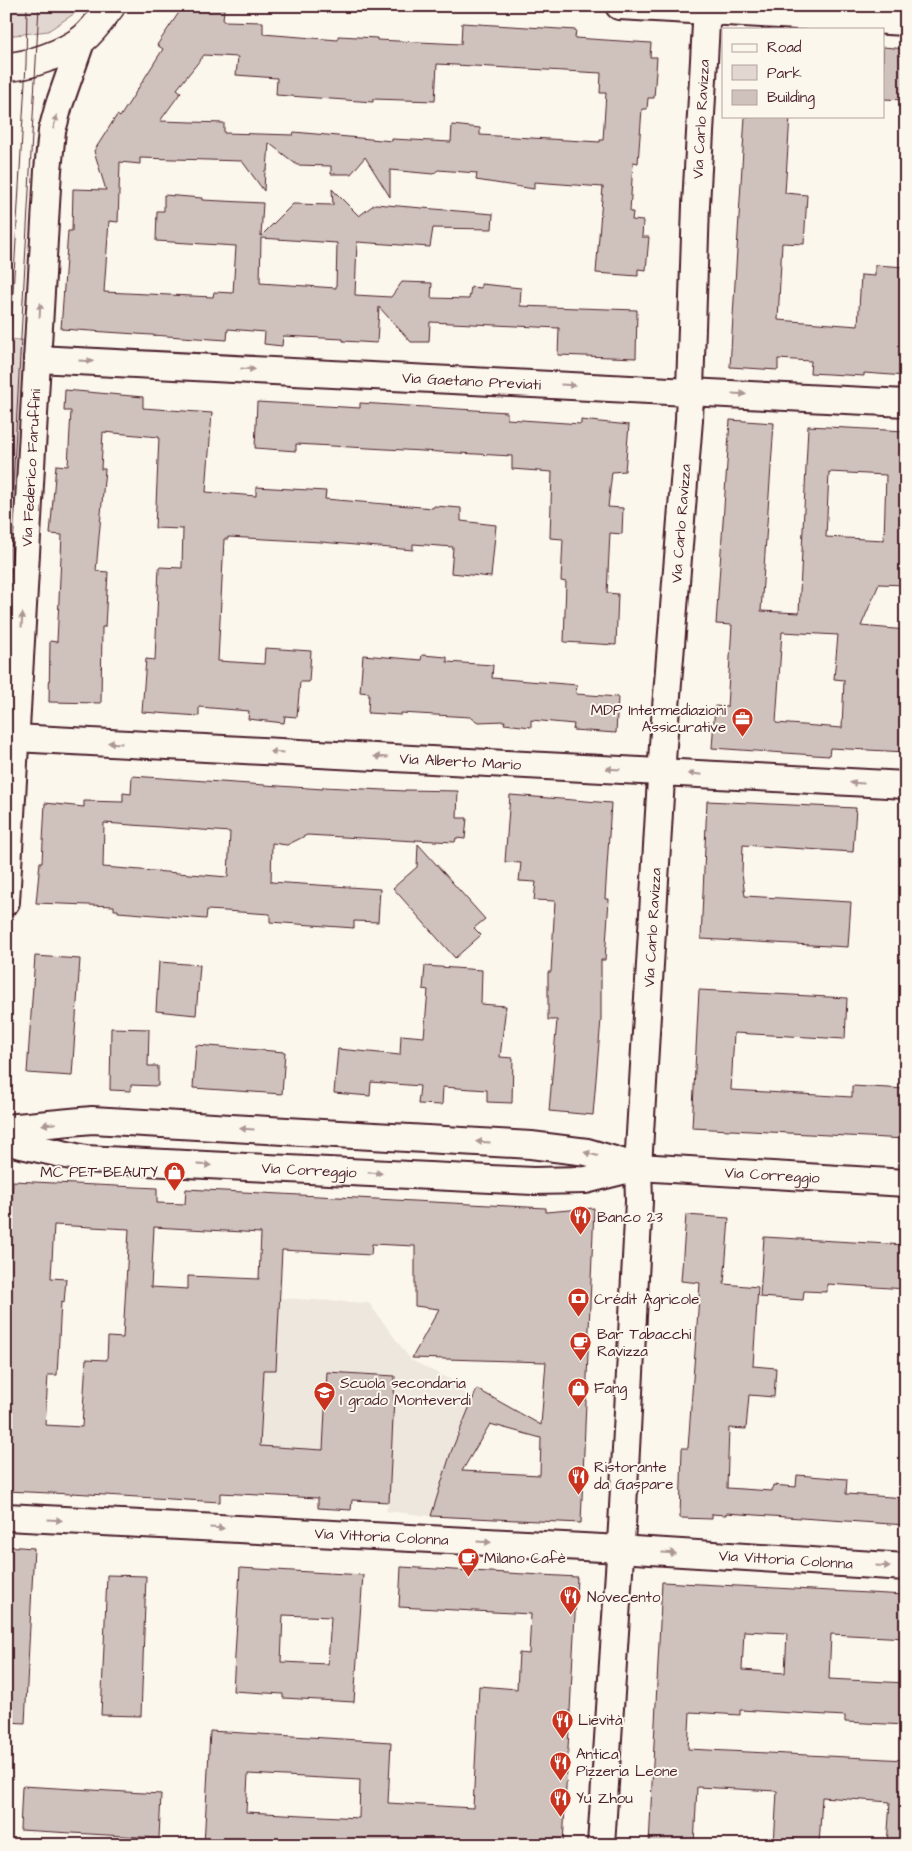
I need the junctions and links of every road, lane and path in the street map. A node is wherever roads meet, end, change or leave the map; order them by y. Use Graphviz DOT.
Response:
graph roads {
  1 [pos="111,6"];
  2 [pos="619,6"];
  3 [pos="707,9"];
  4 [pos="906,22"];
  5 [pos="82,39"];
  6 [pos="6,67"];
  7 [pos="37,359"];
  8 [pos="691,392"];
  9 [pos="906,403"];
  10 [pos="16,738"];
  11 [pos="662,771"];
  12 [pos="906,786"];
  13 [pos="6,902"];
  14 [pos="92,1120"];
  15 [pos="6,1128"];
  16 [pos="6,1139"];
  17 [pos="532,1145"];
  18 [pos="85,1159"];
  19 [pos="638,1167"];
  20 [pos="533,1181"];
  21 [pos="906,1183"];
  22 [pos="6,1517"];
  23 [pos="620,1549"];
  24 [pos="906,1567"];
  25 [pos="601,1845"];
  1 -- 5 [label="main road"];
  2 -- 3 [label="street"];
  3 -- 4 [label="street"];
  3 -- 8 [label="street, Via Carlo Ravizza"];
  5 -- 6 [label="main road"];
  7 -- 5 [label="street, Via Federico Faruffini, one-way"];
  7 -- 8 [label="street, Via Gaetano Previati, one-way"];
  10 -- 7 [label="street, Via Federico Faruffini, one-way"];
  8 -- 9 [label="street, Via Gaetano Previati, one-way"];
  8 -- 11 [label="street, Via Carlo Ravizza"];
  11 -- 10 [label="street, Via Alberto Mario, one-way"];
  10 -- 13 [label="street, Via Federico Faruffini"];
  12 -- 11 [label="street, Via Alberto Mario, one-way"];
  11 -- 19 [label="street, Via Carlo Ravizza"];
  14 -- 15 [label="street, Via Correggio, one-way"];
  17 -- 14 [label="street, Via Correggio, one-way"];
  14 -- 18 [label="street"];
  16 -- 18 [label="street, Via Correggio"];
  19 -- 17 [label="street, Via Correggio, one-way"];
  17 -- 20 [label="street"];
  18 -- 20 [label="street, Via Correggio, one-way"];
  19 -- 20 [label="street, Via Correggio"];
  19 -- 21 [label="street, Via Correggio"];
  19 -- 23 [label="street, Via Carlo Ravizza"];
  22 -- 23 [label="street, Via Vittoria Colonna, one-way"];
  23 -- 24 [label="street, Via Vittoria Colonna, one-way"];
  23 -- 25 [label="street, Via Carlo Ravizza"];
}
